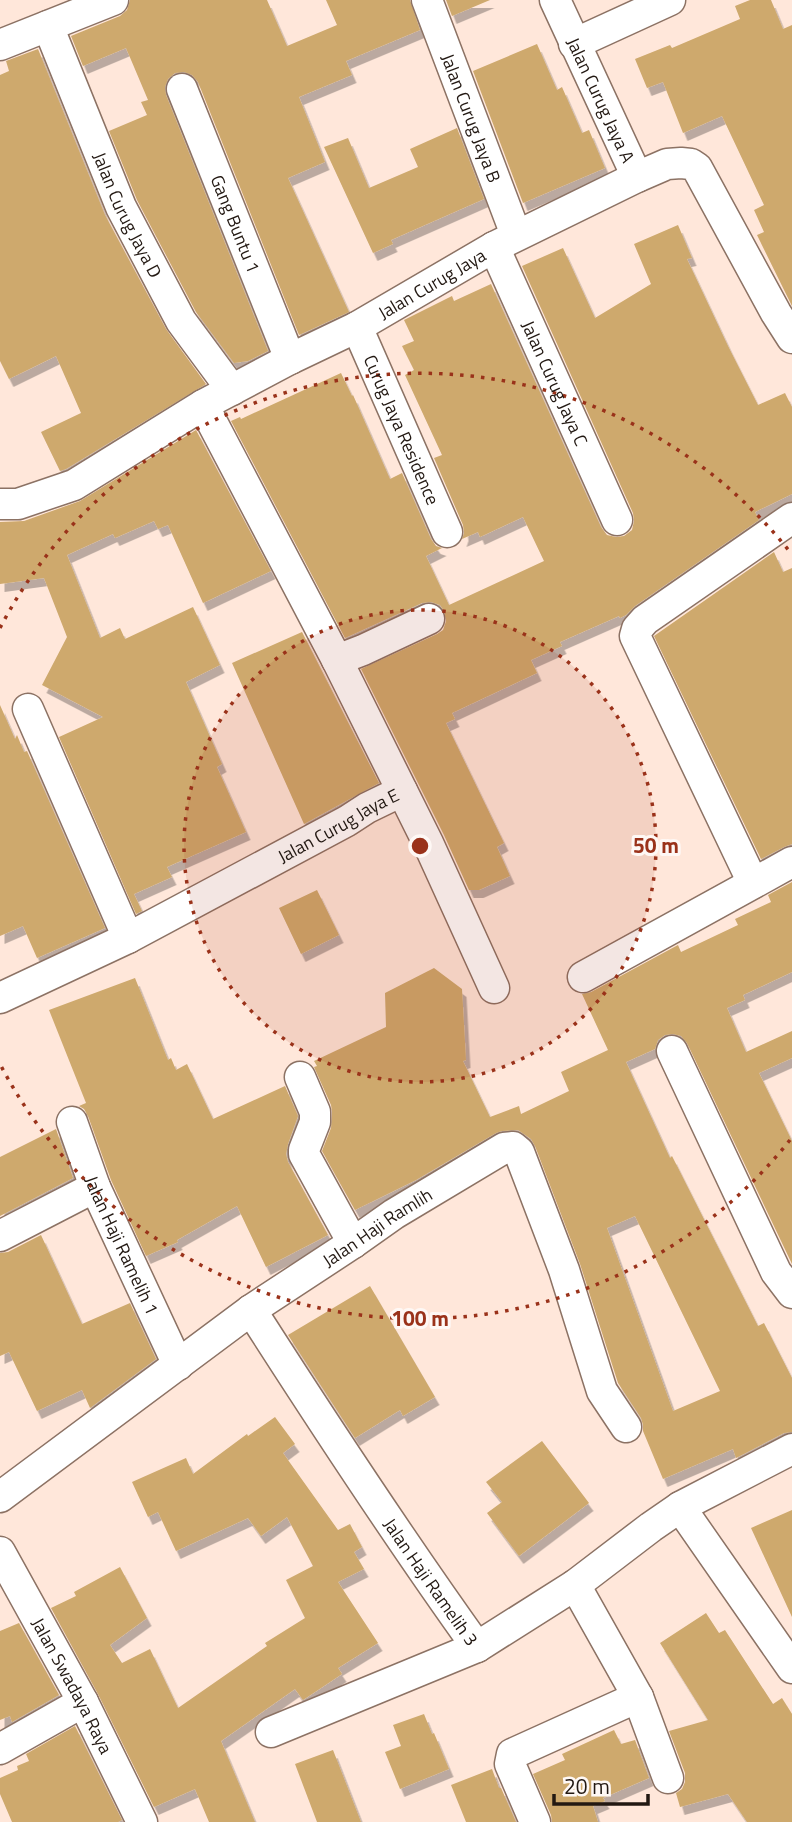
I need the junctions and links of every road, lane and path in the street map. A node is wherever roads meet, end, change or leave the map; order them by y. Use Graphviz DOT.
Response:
graph roads {
  1 [pos="113,0"];
  2 [pos="427,0"];
  3 [pos="555,0"];
  4 [pos="670,0"];
  5 [pos="48,26"];
  6 [pos="574,44"];
  7 [pos="0,45"];
  8 [pos="182,89"];
  9 [pos="637,177"];
  10 [pos="505,241"];
  11 [pos="357,327"];
  12 [pos="792,338"];
  13 [pos="290,359"];
  14 [pos="232,390"];
  15 [pos="203,404"];
  16 [pos="0,504"];
  17 [pos="792,517"];
  18 [pos="617,520"];
  19 [pos="447,533"];
  20 [pos="429,620"];
  21 [pos="337,660"];
  22 [pos="28,709"];
  23 [pos="402,791"];
  24 [pos="792,862"];
  25 [pos="753,883"];
  26 [pos="128,937"];
  27 [pos="583,977"];
  28 [pos="494,988"];
  29 [pos="0,998"];
  30 [pos="672,1051"];
  31 [pos="300,1077"];
  32 [pos="72,1122"];
  33 [pos="95,1187"];
  34 [pos="0,1236"];
  35 [pos="353,1243"];
  36 [pos="792,1293"];
  37 [pos="251,1310"];
  38 [pos="178,1365"];
  39 [pos="626,1427"];
  40 [pos="792,1449"];
  41 [pos="0,1497"];
  42 [pos="680,1507"];
  43 [pos="0,1552"];
  44 [pos="575,1585"];
  45 [pos="477,1647"];
  46 [pos="792,1668"];
  47 [pos="638,1697"];
  48 [pos="83,1702"];
  49 [pos="271,1732"];
  50 [pos="0,1749"];
  51 [pos="668,1778"];
  52 [pos="142,1822"];
  53 [pos="535,1822"];
  1 -- 5 [label="street"];
  2 -- 10 [label="street, Jalan Curug Jaya B"];
  3 -- 6 [label="street"];
  4 -- 6 [label="street, Jalan Curug Jaya A"];
  5 -- 7 [label="street"];
  5 -- 14 [label="street, Jalan Curug Jaya D"];
  6 -- 9 [label="street, Jalan Curug Jaya A"];
  8 -- 13 [label="street, Gang Buntu 1"];
  9 -- 10 [label="street, Jalan Curug Jaya"];
  9 -- 12 [label="street, Jalan Curug Jaya"];
  10 -- 11 [label="street, Jalan Curug Jaya"];
  10 -- 18 [label="street, Jalan Curug Jaya C"];
  11 -- 13 [label="street, Jalan Curug Jaya"];
  11 -- 19 [label="street, Curug Jaya Residence"];
  13 -- 14 [label="street, Jalan Curug Jaya"];
  14 -- 15 [label="street, Jalan Curug Jaya"];
  15 -- 16 [label="street, Jalan Curug Jaya"];
  15 -- 21 [label="street, Jalan Curug Jaya E"];
  17 -- 25 [label="street"];
  20 -- 21 [label="street"];
  21 -- 23 [label="street, Jalan Curug Jaya E"];
  22 -- 26 [label="street"];
  23 -- 26 [label="street, Jalan Curug Jaya E"];
  23 -- 28 [label="street"];
  24 -- 25 [label="street"];
  25 -- 27 [label="street"];
  26 -- 29 [label="street, Jalan Curug Jaya E"];
  30 -- 36 [label="street"];
  31 -- 35 [label="street"];
  32 -- 33 [label="street, Jalan Haji Ramelih 1"];
  33 -- 34 [label="street"];
  33 -- 38 [label="street, Jalan Haji Ramelih 1"];
  35 -- 37 [label="street, Jalan Haji Ramlih"];
  35 -- 39 [label="street, Jalan Haji Ramlih"];
  37 -- 38 [label="street, Jalan Haji Ramlih"];
  37 -- 45 [label="street, Jalan Haji Ramelih 3"];
  38 -- 41 [label="street, Jalan Haji Ramlih"];
  40 -- 42 [label="street, Jalan Haji Ramelih 3"];
  42 -- 44 [label="street, Jalan Haji Ramelih 3"];
  42 -- 46 [label="street"];
  43 -- 48 [label="street, Jalan Swadaya Raya"];
  44 -- 45 [label="street, Jalan Haji Ramelih 3"];
  44 -- 47 [label="street"];
  45 -- 49 [label="street"];
  47 -- 51 [label="street"];
  47 -- 53 [label="street"];
  48 -- 50 [label="street"];
  48 -- 52 [label="street, Jalan Swadaya Raya"];
}
